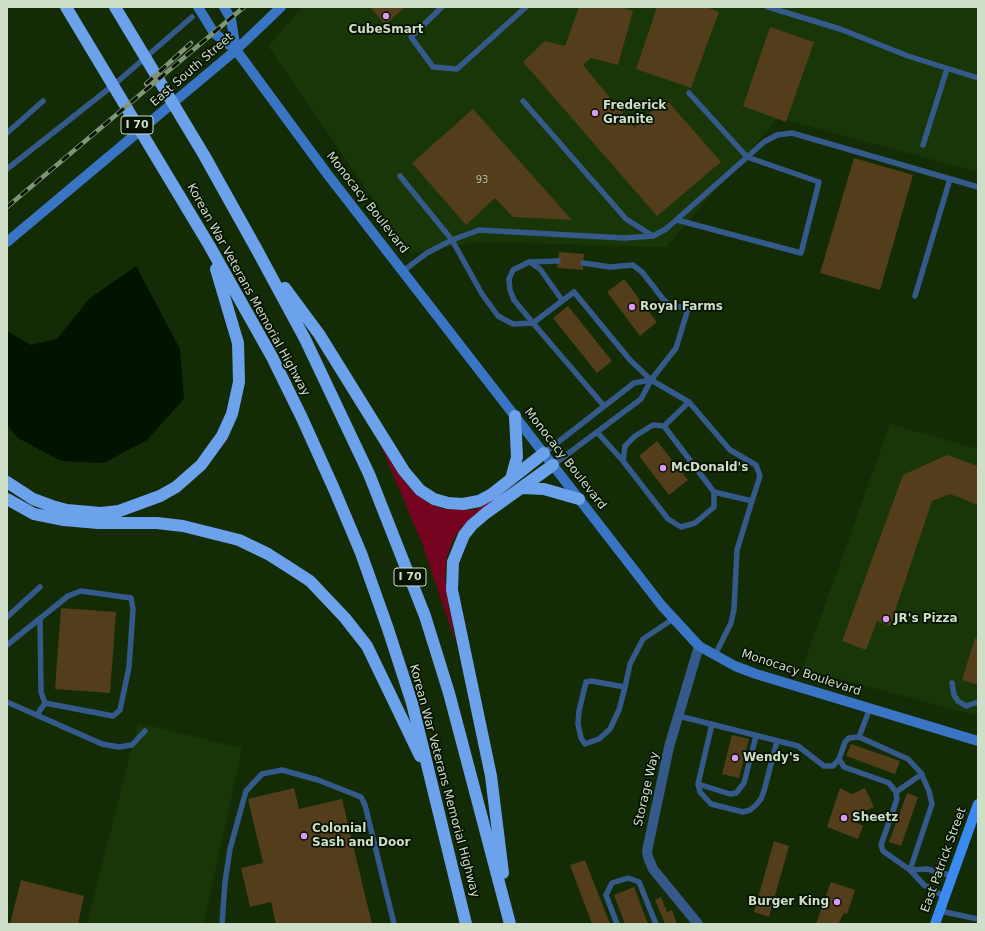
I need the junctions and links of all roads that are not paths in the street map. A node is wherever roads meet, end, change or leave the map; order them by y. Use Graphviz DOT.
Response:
graph roads {
  1 [pos="66,7"];
  2 [pos="115,7"];
  3 [pos="198,7"];
  4 [pos="224,7"];
  5 [pos="281,7"];
  6 [pos="442,7"];
  7 [pos="526,7"];
  8 [pos="768,7"];
  9 [pos="192,17"];
  10 [pos="236,50"];
  11 [pos="947,69"];
  12 [pos="978,78"];
  13 [pos="689,93"];
  14 [pos="44,101"];
  15 [pos="523,101"];
  16 [pos="7,133"];
  17 [pos="923,145"];
  18 [pos="747,157"];
  19 [pos="7,169"];
  20 [pos="400,176"];
  21 [pos="950,179"];
  22 [pos="978,187"];
  23 [pos="676,220"];
  24 [pos="653,236"];
  25 [pos="452,240"];
  26 [pos="7,242"];
  27 [pos="209,245"];
  28 [pos="257,250"];
  29 [pos="558,261"];
  30 [pos="529,262"];
  31 [pos="583,264"];
  32 [pos="403,271"];
  33 [pos="915,296"];
  34 [pos="562,300"];
  35 [pos="533,323"];
  36 [pos="651,380"];
  37 [pos="689,402"];
  38 [pos="604,406"];
  39 [pos="515,416"];
  40 [pos="664,426"];
  41 [pos="597,432"];
  42 [pos="544,452"];
  43 [pos="623,461"];
  44 [pos="553,465"];
  45 [pos="510,480"];
  46 [pos="7,482"];
  47 [pos="521,488"];
  48 [pos="714,492"];
  49 [pos="579,498"];
  50 [pos="7,499"];
  51 [pos="752,502"];
  52 [pos="40,587"];
  53 [pos="7,617"];
  54 [pos="40,618"];
  55 [pos="673,619"];
  56 [pos="7,644"];
  57 [pos="699,646"];
  58 [pos="714,656"];
  59 [pos="952,683"];
  60 [pos="625,687"];
  61 [pos="7,702"];
  62 [pos="978,702"];
  63 [pos="45,703"];
  64 [pos="870,708"];
  65 [pos="37,714"];
  66 [pos="679,716"];
  67 [pos="712,724"];
  68 [pos="145,731"];
  69 [pos="756,736"];
  70 [pos="859,737"];
  71 [pos="777,741"];
  72 [pos="978,741"];
  73 [pos="839,759"];
  74 [pos="922,774"];
  75 [pos="698,784"];
  76 [pos="434,786"];
  77 [pos="896,792"];
  78 [pos="978,804"];
  79 [pos="910,870"];
  80 [pos="952,876"];
  81 [pos="945,897"];
  82 [pos="940,911"];
  83 [pos="978,919"];
  84 [pos="222,924"];
  85 [pos="394,924"];
  86 [pos="466,924"];
  87 [pos="510,924"];
  88 [pos="617,924"];
  89 [pos="656,924"];
  90 [pos="698,924"];
  91 [pos="935,924"];
  1 -- 27 [label="highway, Korean War Veterans Memorial Highway / I 70"];
  2 -- 28 [label="highway, Korean War Veterans Memorial Highway / I 70"];
  3 -- 10 [label="main road, Monocacy Boulevard"];
  4 -- 10 [label="main road, Monocacy Boulevard"];
  5 -- 10 [label="main road, East South Street"];
  6 -- 7 [label="lane"];
  8 -- 11 [label="lane"];
  9 -- 19 [label="lane"];
  10 -- 26 [label="main road, East South Street"];
  10 -- 32 [label="main road, Monocacy Boulevard"];
  11 -- 12 [label="lane"];
  11 -- 17 [label="lane"];
  13 -- 18 [label="lane"];
  14 -- 16 [label="lane"];
  15 -- 24 [label="lane"];
  18 -- 21 [label="lane"];
  18 -- 23 [label="lane"];
  18 -- 23 [label="lane"];
  20 -- 25 [label="lane"];
  21 -- 22 [label="lane"];
  21 -- 33 [label="lane"];
  23 -- 24 [label="lane"];
  24 -- 25 [label="lane"];
  25 -- 32 [label="lane"];
  25 -- 35 [label="lane"];
  27 -- 46 [label="highway"];
  27 -- 76 [label="highway, Korean War Veterans Memorial Highway / I 70"];
  28 -- 45 [label="highway"];
  28 -- 87 [label="highway, Korean War Veterans Memorial Highway / I 70"];
  29 -- 30 [label="lane"];
  30 -- 34 [label="lane"];
  30 -- 35 [label="lane"];
  31 -- 36 [label="lane"];
  32 -- 39 [label="main road, Monocacy Boulevard"];
  34 -- 35 [label="lane"];
  34 -- 36 [label="lane"];
  35 -- 38 [label="lane"];
  36 -- 37 [label="lane"];
  36 -- 38 [label="lane"];
  36 -- 41 [label="lane"];
  37 -- 40 [label="lane"];
  37 -- 51 [label="lane"];
  38 -- 42 [label="lane"];
  39 -- 42 [label="main road, Monocacy Boulevard"];
  39 -- 45 [label="highway"];
  40 -- 43 [label="lane"];
  40 -- 48 [label="lane"];
  41 -- 43 [label="lane"];
  41 -- 44 [label="lane"];
  42 -- 44 [label="main road, Monocacy Boulevard"];
  42 -- 45 [label="highway"];
  43 -- 48 [label="lane"];
  44 -- 47 [label="highway"];
  44 -- 49 [label="main road, Monocacy Boulevard"];
  47 -- 49 [label="highway"];
  47 -- 87 [label="highway"];
  48 -- 51 [label="lane"];
  49 -- 55 [label="main road, Monocacy Boulevard"];
  50 -- 76 [label="highway"];
  51 -- 58 [label="lane"];
  52 -- 53 [label="lane"];
  54 -- 56 [label="lane"];
  54 -- 63 [label="lane"];
  54 -- 63 [label="lane"];
  55 -- 57 [label="main road, Monocacy Boulevard"];
  55 -- 60 [label="lane"];
  57 -- 58 [label="main road, Monocacy Boulevard"];
  57 -- 66 [label="street, Storage Way"];
  58 -- 64 [label="main road, Monocacy Boulevard"];
  59 -- 62 [label="lane"];
  60 -- 60 [label="lane"];
  61 -- 65 [label="lane"];
  63 -- 65 [label="lane"];
  64 -- 70 [label="lane"];
  64 -- 72 [label="main road, Monocacy Boulevard"];
  65 -- 68 [label="lane"];
  66 -- 67 [label="lane"];
  66 -- 90 [label="street, Storage Way"];
  67 -- 69 [label="lane"];
  67 -- 75 [label="lane"];
  69 -- 71 [label="lane"];
  69 -- 75 [label="lane"];
  70 -- 73 [label="lane"];
  70 -- 74 [label="lane"];
  71 -- 73 [label="lane"];
  71 -- 75 [label="lane"];
  73 -- 77 [label="lane"];
  74 -- 77 [label="lane"];
  74 -- 79 [label="lane"];
  76 -- 86 [label="highway, Korean War Veterans Memorial Highway / I 70"];
  77 -- 79 [label="lane"];
  78 -- 80 [label="main road, East Patrick Street"];
  79 -- 80 [label="lane"];
  79 -- 81 [label="lane"];
  80 -- 81 [label="main road, East Patrick Street"];
  81 -- 82 [label="main road, East Patrick Street"];
  82 -- 83 [label="lane"];
  82 -- 91 [label="main road, East Patrick Street"];
  84 -- 85 [label="lane"];
  88 -- 89 [label="lane"];
}
